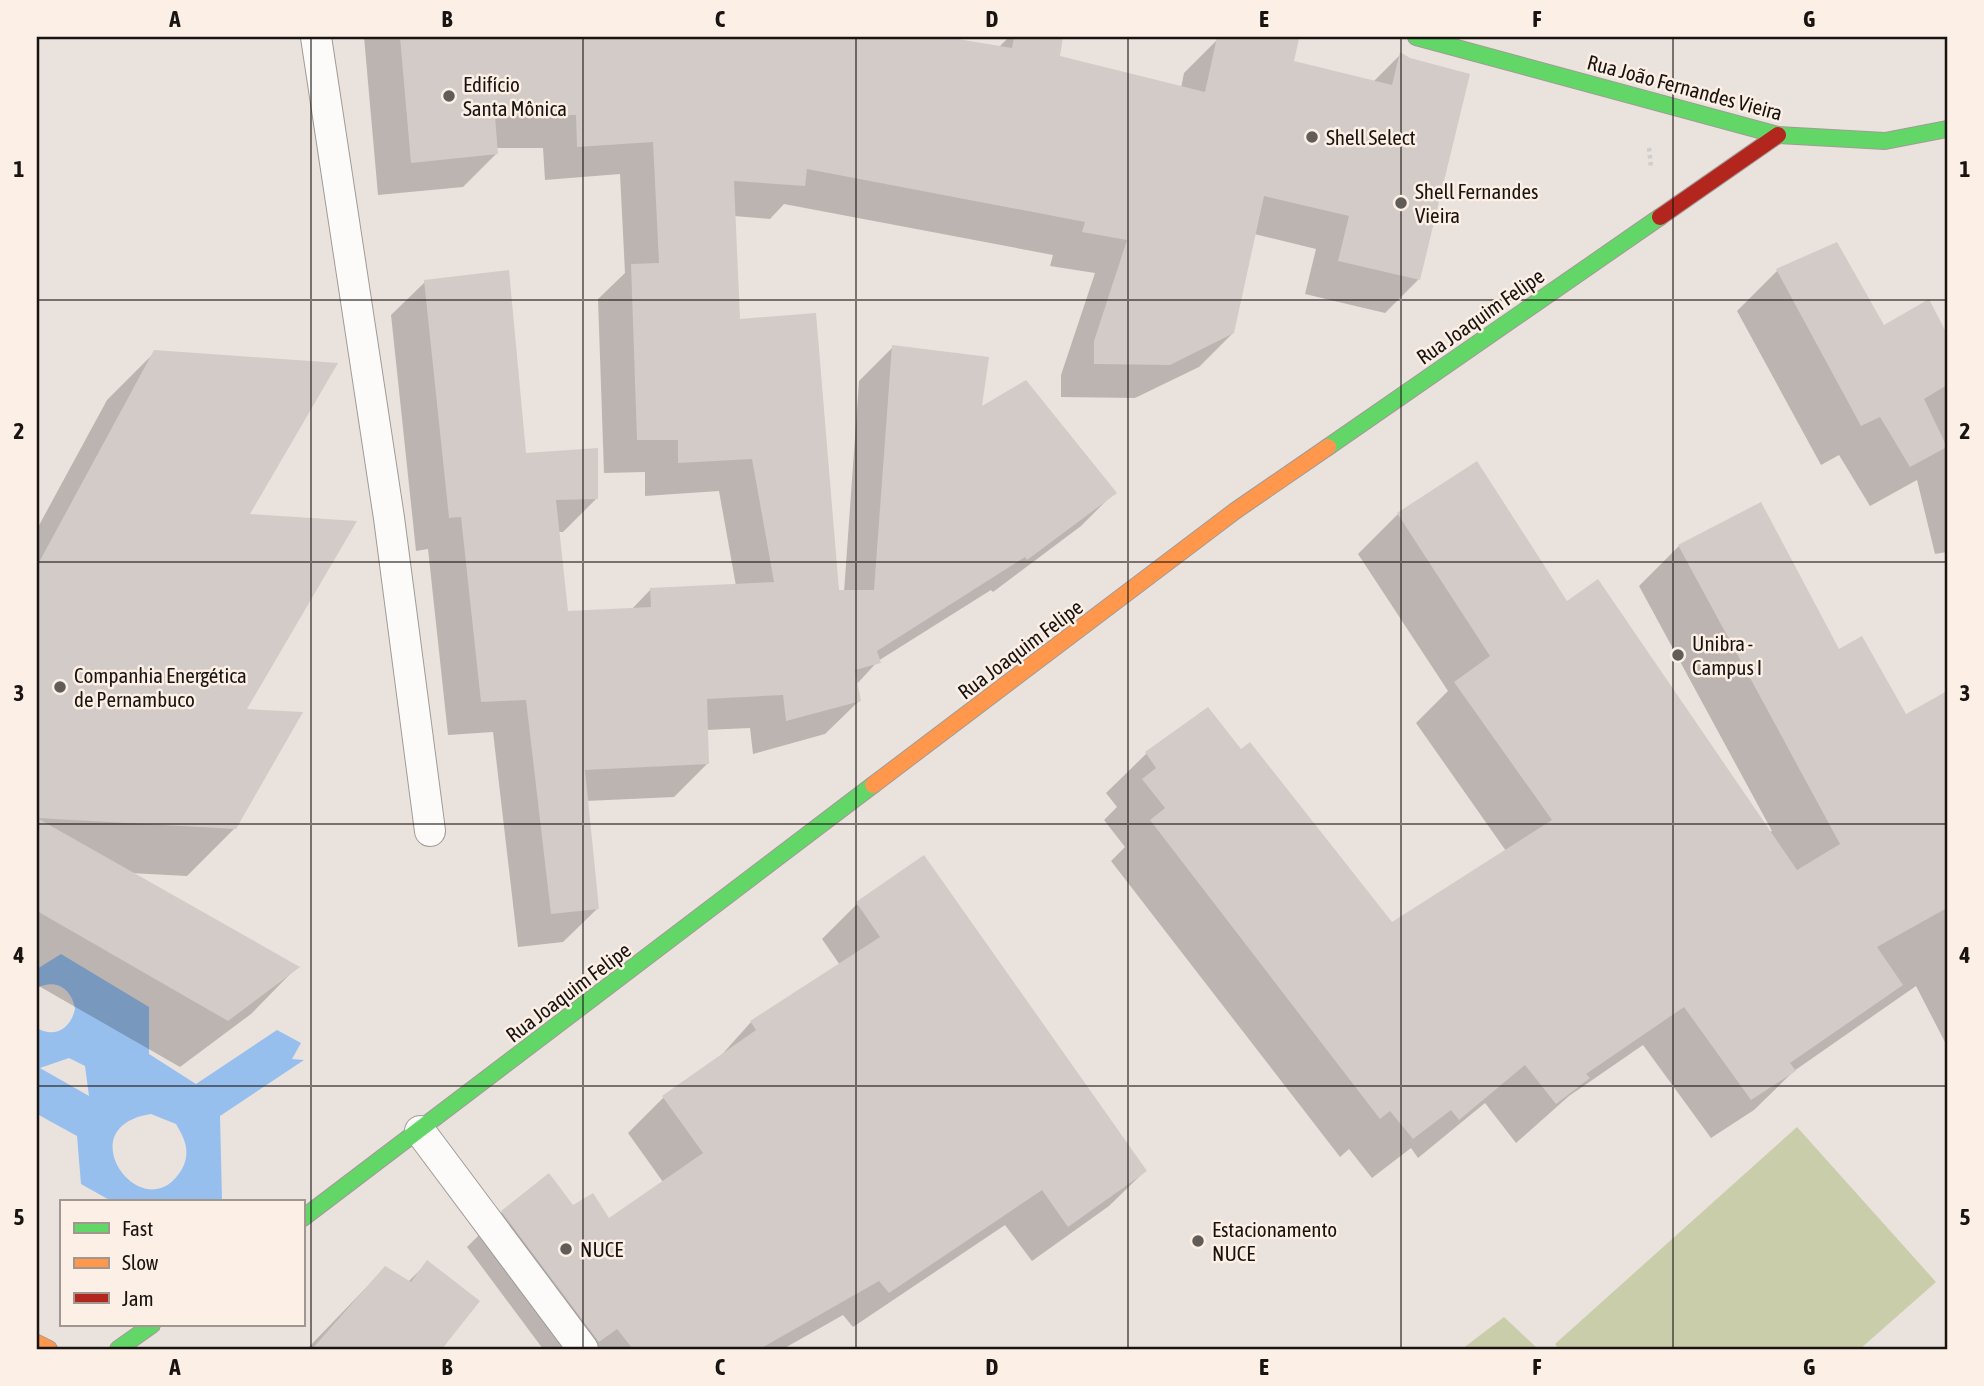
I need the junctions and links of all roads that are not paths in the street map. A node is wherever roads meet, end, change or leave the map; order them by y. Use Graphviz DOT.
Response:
graph roads {
  1 [pos="316,37"];
  2 [pos="1416,37"];
  3 [pos="1947,130"];
  4 [pos="1778,135"];
  5 [pos="430,831"];
  6 [pos="420,1131"];
  7 [pos="304,1217"];
  8 [pos="151,1326"];
  9 [pos="37,1343"];
  10 [pos="49,1349"];
  11 [pos="118,1349"];
  12 [pos="583,1349"];
  1 -- 5 [label="lane"];
  2 -- 4 [label="main road, Rua João Fernandes Vieira"];
  3 -- 4 [label="main road, Rua João Fernandes Vieira"];
  4 -- 6 [label="main road, Rua Joaquim Felipe"];
  6 -- 7 [label="main road, Rua Joaquim Felipe"];
  6 -- 12 [label="lane"];
  8 -- 11 [label="main road"];
  9 -- 10 [label="main road"];
}
